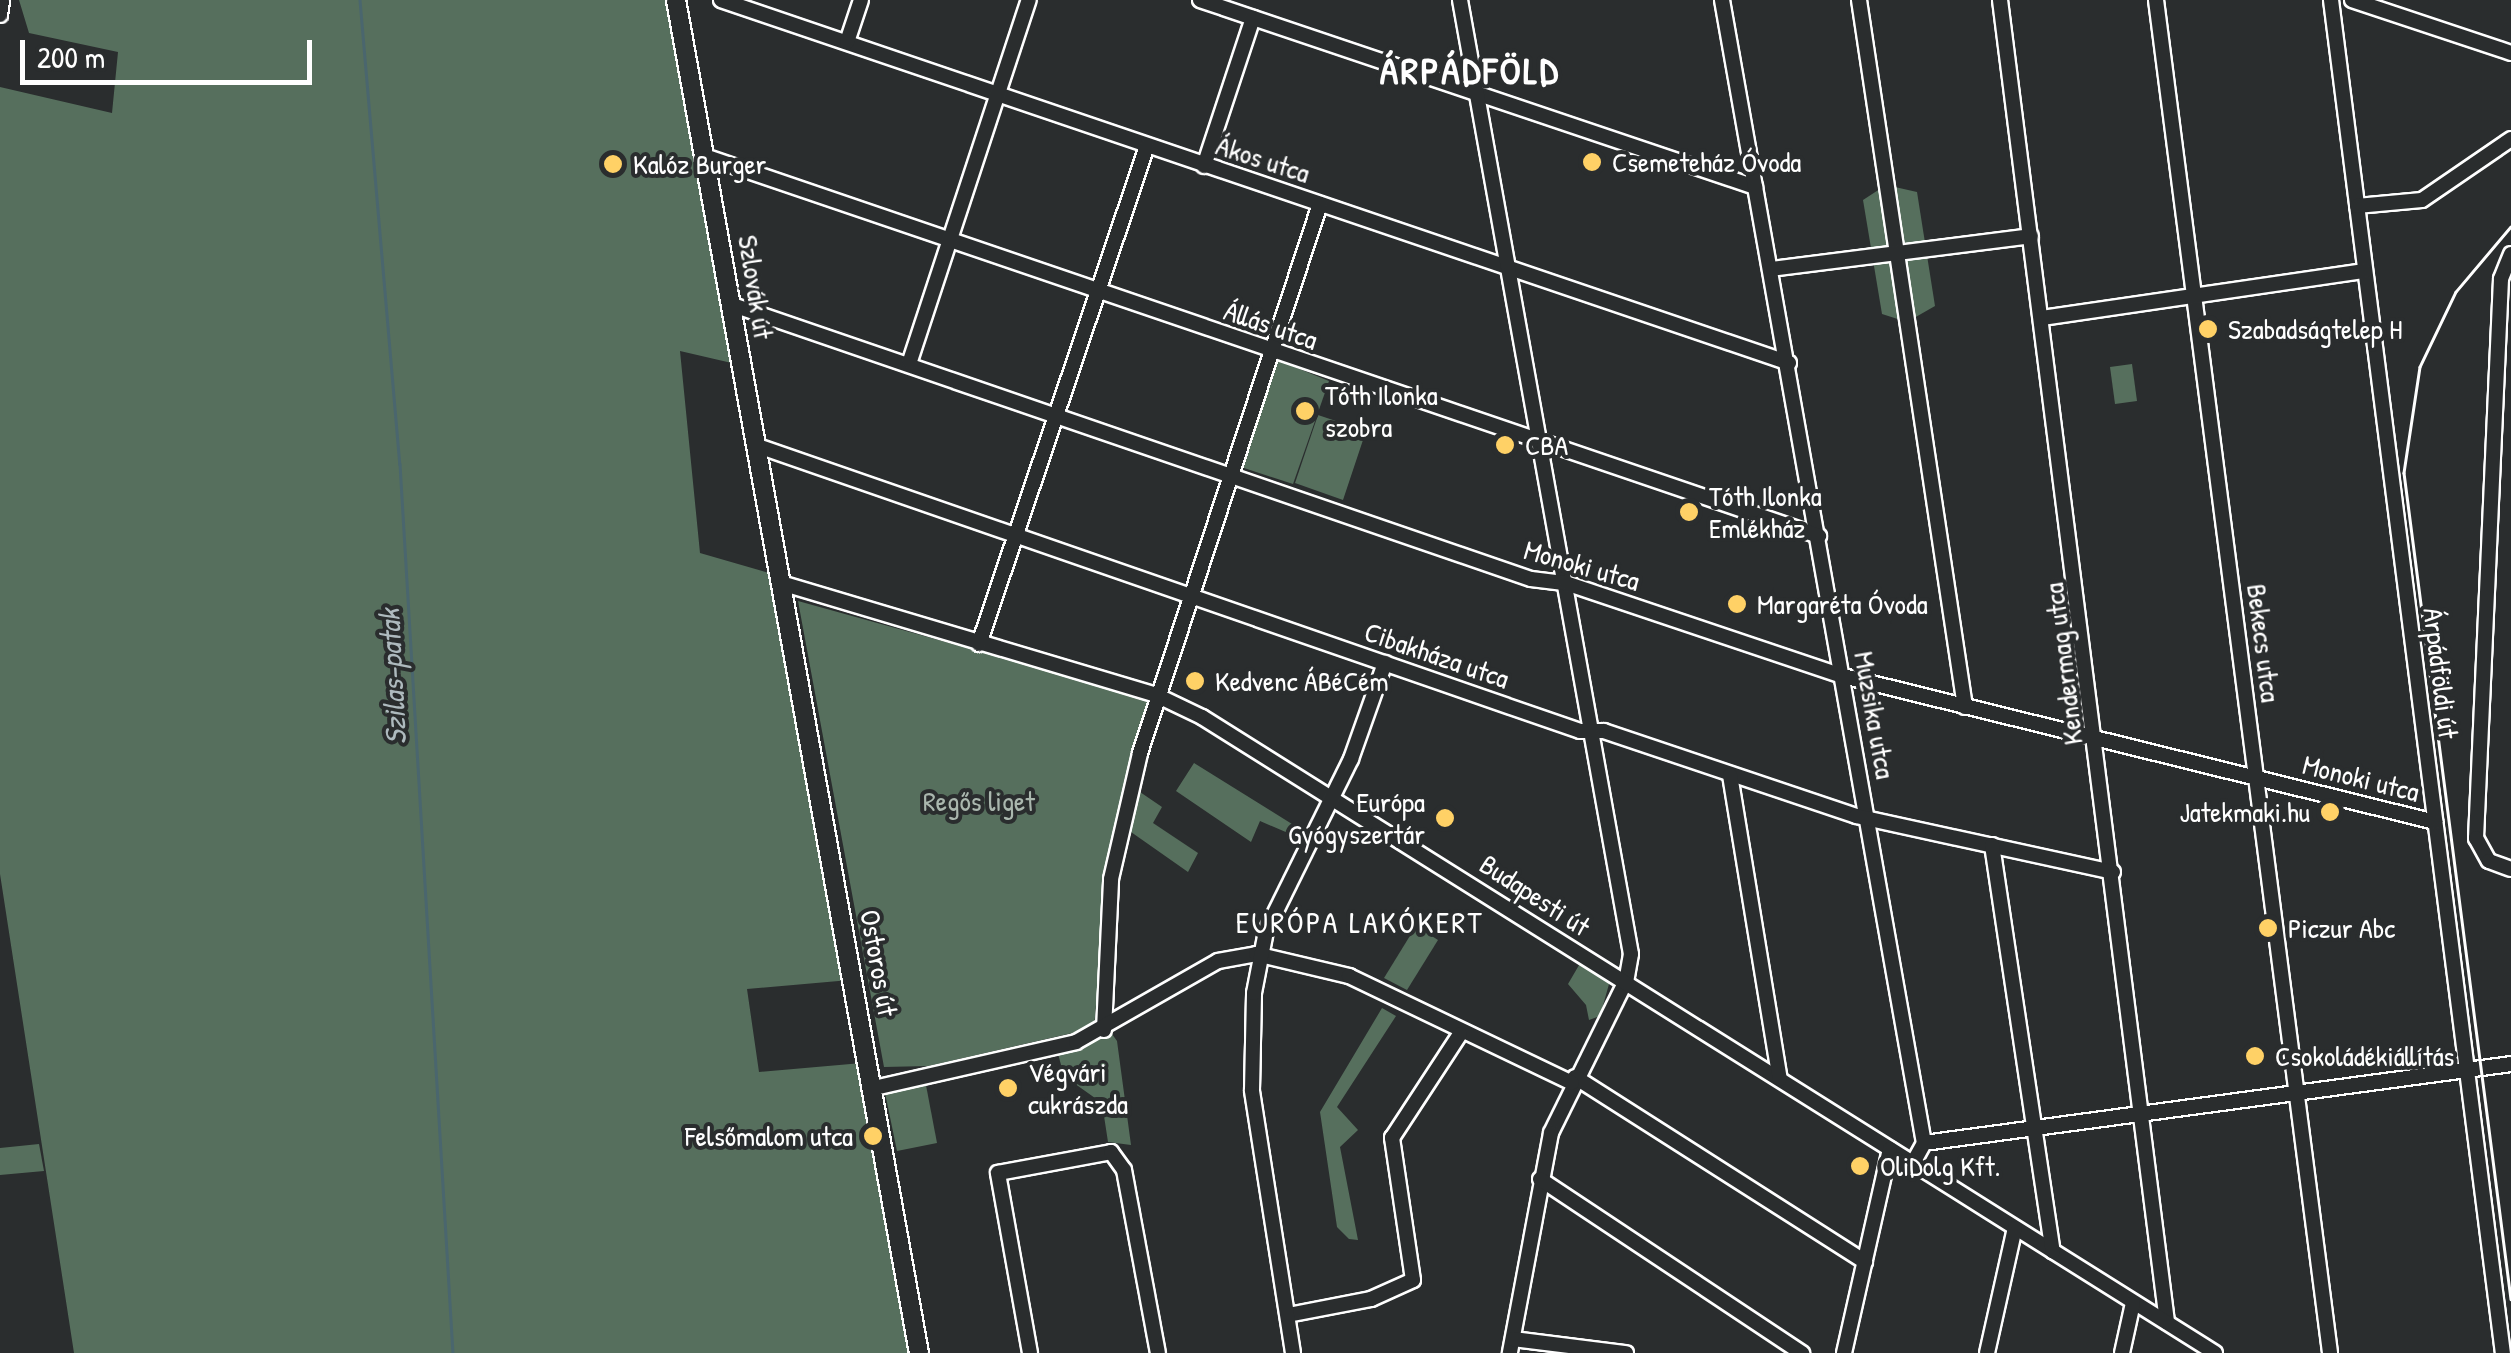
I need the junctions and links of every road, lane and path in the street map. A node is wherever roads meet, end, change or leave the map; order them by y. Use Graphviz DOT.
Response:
graph roads {
  1 [pos="676,0"];
  2 [pos="721,0"];
  3 [pos="861,0"];
  4 [pos="1029,0"];
  5 [pos="1200,0"];
  6 [pos="1460,0"];
  7 [pos="1722,0"];
  8 [pos="1859,0"];
  9 [pos="2000,0"];
  10 [pos="2156,0"];
  11 [pos="2331,0"];
  12 [pos="2352,0"];
  13 [pos="1253,18"];
  14 [pos="847,42"];
  15 [pos="2511,52"];
  16 [pos="1476,94"];
  17 [pos="998,95"];
  18 [pos="2511,138"];
  19 [pos="1147,146"];
  20 [pos="707,157"];
  21 [pos="1204,166"];
  22 [pos="1755,187"];
  23 [pos="1320,204"];
  24 [pos="2358,206"];
  25 [pos="2031,236"];
  26 [pos="950,242"];
  27 [pos="1896,254"];
  28 [pos="2510,255"];
  29 [pos="1508,267"];
  30 [pos="1771,269"];
  31 [pos="2366,271"];
  32 [pos="1098,292"];
  33 [pos="2194,296"];
  34 [pos="730,304"];
  35 [pos="2042,318"];
  36 [pos="1271,350"];
  37 [pos="910,362"];
  38 [pos="1789,362"];
  39 [pos="1056,412"];
  40 [pos="754,445"];
  41 [pos="1539,446"];
  42 [pos="1230,473"];
  43 [pos="1017,534"];
  44 [pos="1819,536"];
  45 [pos="1566,583"];
  46 [pos="780,584"];
  47 [pos="1190,594"];
  48 [pos="979,644"];
  49 [pos="1385,663"];
  50 [pos="1843,676"];
  51 [pos="1156,695"];
  52 [pos="1964,707"];
  53 [pos="1591,730"];
  54 [pos="2097,738"];
  55 [pos="1730,775"];
  56 [pos="2257,778"];
  57 [pos="1332,797"];
  58 [pos="1867,816"];
  59 [pos="2435,822"];
  60 [pos="1992,845"];
  61 [pos="2511,870"];
  62 [pos="2113,872"];
  63 [pos="1261,957"];
  64 [pos="1626,981"];
  65 [pos="1104,1030"];
  66 [pos="1460,1034"];
  67 [pos="2507,1062"];
  68 [pos="2468,1068"];
  69 [pos="1780,1079"];
  70 [pos="1574,1080"];
  71 [pos="874,1088"];
  72 [pos="2298,1093"];
  73 [pos="2144,1113"];
  74 [pos="2034,1127"];
  75 [pos="1924,1143"];
  76 [pos="1890,1149"];
  77 [pos="1913,1164"];
  78 [pos="1540,1179"];
  79 [pos="2015,1228"];
  80 [pos="2053,1250"];
  81 [pos="1865,1262"];
  82 [pos="2134,1302"];
  83 [pos="1288,1315"];
  84 [pos="2167,1322"];
  85 [pos="1512,1346"];
  86 [pos="919,1353"];
  87 [pos="1030,1353"];
  88 [pos="1158,1353"];
  89 [pos="1293,1353"];
  90 [pos="1626,1353"];
  91 [pos="1802,1353"];
  92 [pos="1844,1353"];
  93 [pos="1986,1353"];
  94 [pos="2122,1353"];
  95 [pos="2215,1353"];
  96 [pos="2330,1353"];
  97 [pos="2503,1353"];
  1 -- 20 [label="main road, Szlovák út"];
  2 -- 14 [label="street, Ákos utca"];
  3 -- 14 [label="street"];
  4 -- 17 [label="street"];
  5 -- 13 [label="street"];
  6 -- 16 [label="street"];
  7 -- 22 [label="street, Muzsika utca"];
  8 -- 27 [label="street"];
  9 -- 25 [label="street, Kendermag utca"];
  10 -- 33 [label="street, Bekecs utca"];
  11 -- 24 [label="street, Árpádföldi út"];
  12 -- 15 [label="street"];
  13 -- 16 [label="street"];
  13 -- 21 [label="street"];
  14 -- 17 [label="street, Ákos utca"];
  16 -- 22 [label="street"];
  16 -- 29 [label="street"];
  17 -- 19 [label="street, Ákos utca"];
  17 -- 26 [label="street"];
  18 -- 24 [label="street"];
  19 -- 21 [label="street, Ákos utca"];
  19 -- 32 [label="street"];
  20 -- 26 [label="street, Állás utca"];
  20 -- 34 [label="main road, Szlovák út"];
  21 -- 23 [label="street, Ákos utca"];
  22 -- 30 [label="street, Muzsika utca"];
  23 -- 29 [label="street, Ákos utca"];
  23 -- 36 [label="street"];
  24 -- 31 [label="street, Árpádföldi út"];
  25 -- 27 [label="street"];
  25 -- 35 [label="street, Kendermag utca"];
  26 -- 32 [label="street, Állás utca"];
  26 -- 37 [label="street"];
  27 -- 30 [label="street"];
  27 -- 52 [label="street"];
  28 -- 61 [label="street"];
  29 -- 38 [label="street, Ákos utca"];
  29 -- 41 [label="street"];
  30 -- 38 [label="street, Muzsika utca"];
  31 -- 33 [label="street"];
  31 -- 59 [label="street, Árpádföldi út"];
  32 -- 36 [label="street, Állás utca"];
  32 -- 39 [label="street"];
  33 -- 35 [label="street"];
  33 -- 56 [label="street, Bekecs utca"];
  34 -- 37 [label="street, Monoki utca"];
  34 -- 40 [label="main road, Szlovák út"];
  35 -- 54 [label="street, Kendermag utca"];
  36 -- 41 [label="street, Állás utca"];
  36 -- 42 [label="street"];
  37 -- 39 [label="street, Monoki utca"];
  38 -- 44 [label="street, Muzsika utca"];
  39 -- 42 [label="street, Monoki utca"];
  39 -- 43 [label="street"];
  40 -- 43 [label="street, Cibakháza utca"];
  40 -- 46 [label="main road, Szlovák út"];
  41 -- 44 [label="street, Állás utca"];
  41 -- 45 [label="street"];
  42 -- 45 [label="street, Monoki utca"];
  42 -- 47 [label="street"];
  43 -- 47 [label="street, Cibakháza utca"];
  43 -- 48 [label="street"];
  44 -- 50 [label="street, Muzsika utca"];
  45 -- 50 [label="street, Monoki utca"];
  45 -- 53 [label="street"];
  46 -- 48 [label="street, Budapesti út"];
  46 -- 71 [label="main road, Ostoros út"];
  47 -- 49 [label="street, Cibakháza utca"];
  47 -- 51 [label="street"];
  48 -- 51 [label="street, Budapesti út"];
  49 -- 53 [label="street, Cibakháza utca"];
  49 -- 57 [label="street"];
  50 -- 52 [label="street, Monoki utca"];
  50 -- 58 [label="street, Muzsika utca"];
  51 -- 57 [label="street, Budapesti út"];
  51 -- 65 [label="street"];
  52 -- 54 [label="street, Monoki utca"];
  53 -- 55 [label="street, Cibakháza utca"];
  53 -- 64 [label="street"];
  54 -- 56 [label="street, Monoki utca"];
  54 -- 62 [label="street, Kendermag utca"];
  55 -- 58 [label="street, Cibakháza utca"];
  55 -- 69 [label="street"];
  56 -- 59 [label="street, Monoki utca"];
  56 -- 72 [label="street, Bekecs utca"];
  57 -- 63 [label="street"];
  57 -- 64 [label="street, Budapesti út"];
  58 -- 60 [label="street, Cibakháza utca"];
  58 -- 75 [label="street, Muzsika utca"];
  59 -- 68 [label="street, Árpádföldi út"];
  60 -- 62 [label="street, Cibakháza utca"];
  60 -- 74 [label="street"];
  62 -- 73 [label="street, Kendermag utca"];
  63 -- 65 [label="street"];
  63 -- 66 [label="street"];
  63 -- 83 [label="street"];
  64 -- 69 [label="street, Budapesti út"];
  64 -- 70 [label="street"];
  65 -- 71 [label="street"];
  66 -- 70 [label="street"];
  66 -- 83 [label="street"];
  67 -- 68 [label="street"];
  68 -- 72 [label="street"];
  68 -- 97 [label="street, Árpádföldi út"];
  69 -- 76 [label="street, Budapesti út"];
  70 -- 78 [label="street"];
  70 -- 81 [label="street"];
  71 -- 86 [label="main road, Ostoros út"];
  72 -- 73 [label="street"];
  72 -- 96 [label="street, Bekecs utca"];
  73 -- 74 [label="street"];
  73 -- 84 [label="street, Kendermag utca"];
  74 -- 75 [label="street"];
  74 -- 80 [label="street"];
  75 -- 77 [label="street"];
  76 -- 77 [label="street, Budapesti út"];
  76 -- 81 [label="street"];
  77 -- 79 [label="street, Budapesti út"];
  78 -- 85 [label="street"];
  78 -- 91 [label="street"];
  79 -- 80 [label="street, Budapesti út"];
  79 -- 93 [label="street"];
  80 -- 82 [label="street, Budapesti út"];
  81 -- 92 [label="street"];
  82 -- 84 [label="street, Budapesti út"];
  82 -- 94 [label="street"];
  83 -- 89 [label="street"];
  84 -- 95 [label="street, Budapesti út"];
  85 -- 90 [label="street"];
  87 -- 88 [label="street"];
}
